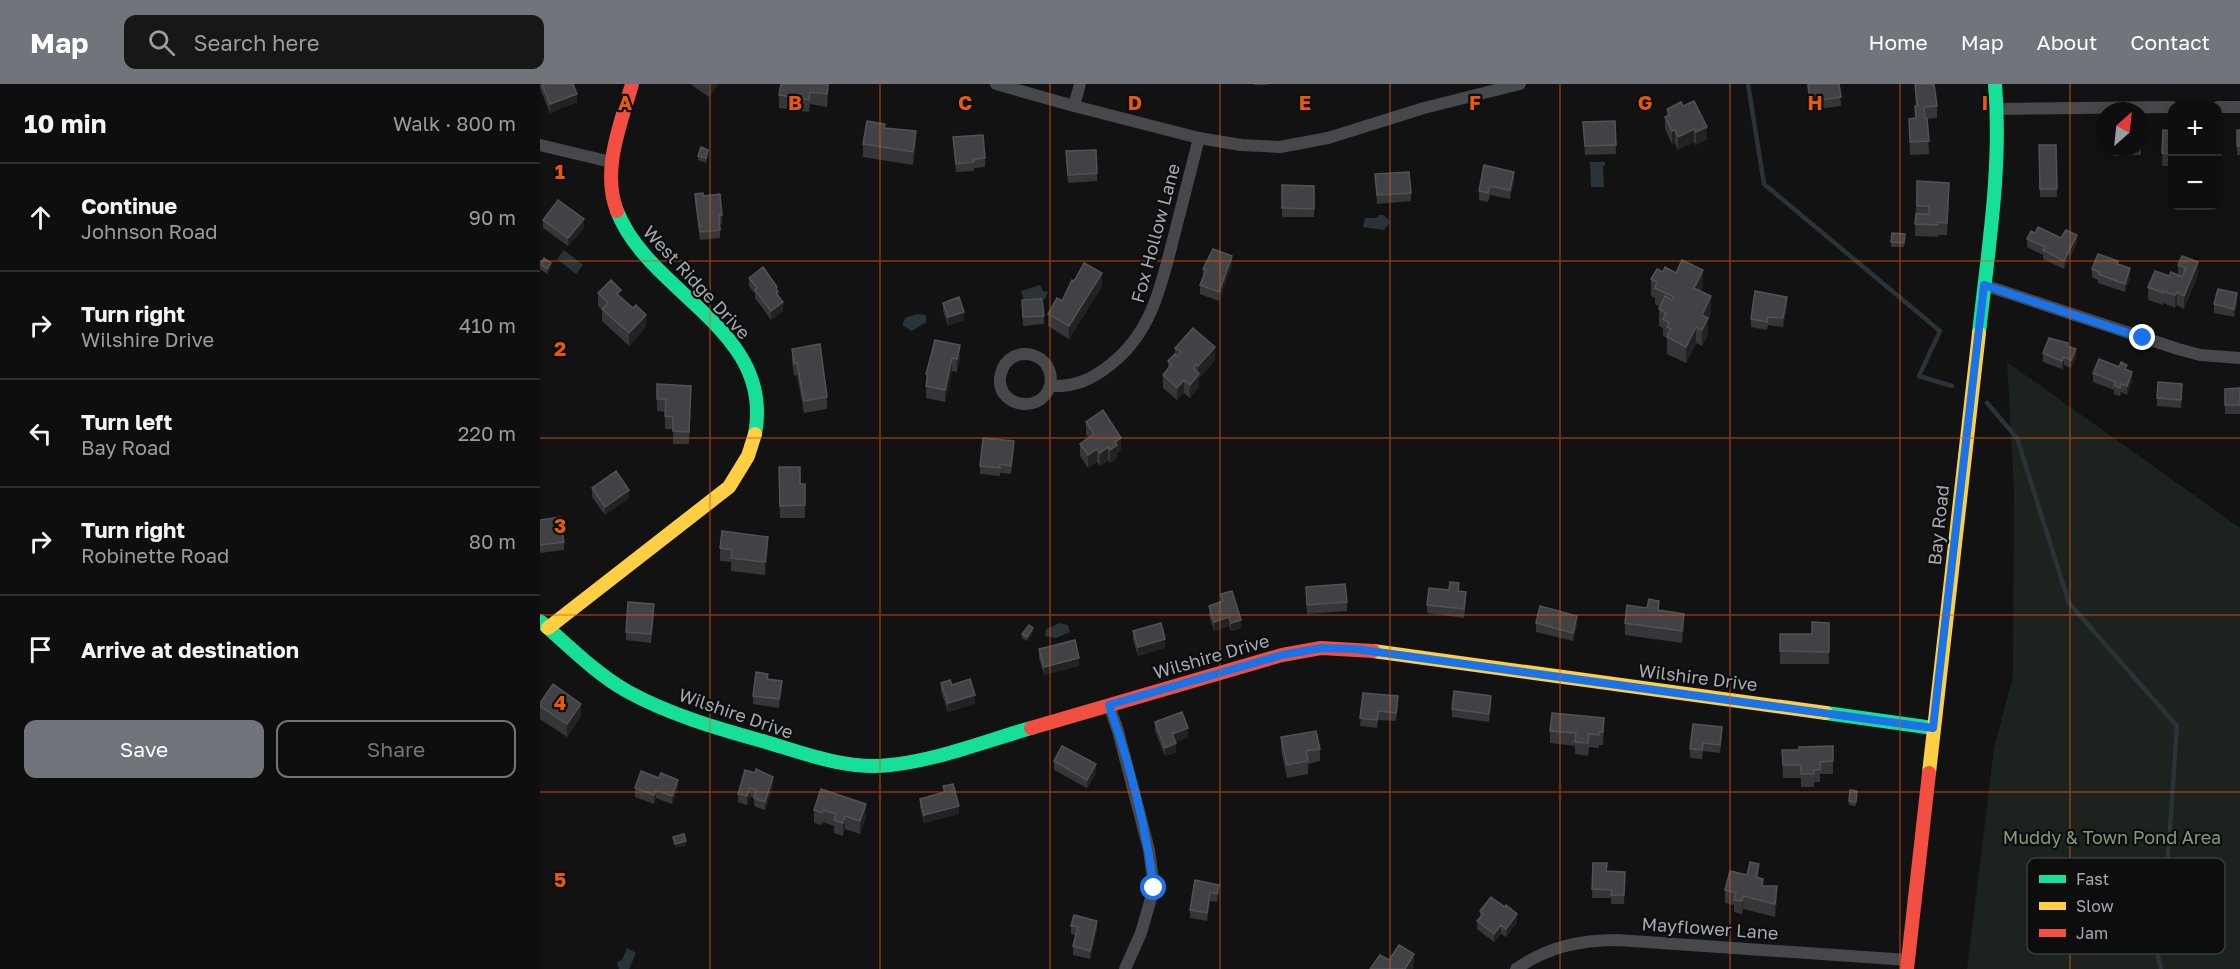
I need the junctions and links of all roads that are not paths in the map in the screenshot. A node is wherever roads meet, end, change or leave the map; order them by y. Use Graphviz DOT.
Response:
graph roads {
  1 [pos="632,84"];
  2 [pos="996,84"];
  3 [pos="1080,84"];
  4 [pos="1520,84"];
  5 [pos="1995,84"];
  6 [pos="1074,106"];
  7 [pos="2168,107"];
  8 [pos="2222,107"];
  9 [pos="2240,107"];
  10 [pos="1997,109"];
  11 [pos="1199,138"];
  12 [pos="540,145"];
  13 [pos="611,162"];
  14 [pos="1984,285"];
  15 [pos="2240,358"];
  16 [pos="1050,386"];
  17 [pos="544,624"];
  18 [pos="1109,705"];
  19 [pos="1933,728"];
  20 [pos="1907,965"];
  21 [pos="1125,969"];
  22 [pos="1516,969"];
  1 -- 13 [label="street, West Ridge Drive"];
  2 -- 6 [label="street"];
  3 -- 6 [label="street"];
  4 -- 11 [label="street"];
  5 -- 10 [label="street, Bay Road"];
  6 -- 11 [label="street"];
  7 -- 10 [label="street"];
  8 -- 9 [label="street"];
  10 -- 14 [label="street, Bay Road"];
  11 -- 16 [label="street, Fox Hollow Lane"];
  12 -- 13 [label="street"];
  13 -- 17 [label="street, West Ridge Drive"];
  14 -- 15 [label="street"];
  14 -- 19 [label="street, Bay Road"];
  16 -- 16 [label="street"];
  17 -- 18 [label="street, Wilshire Drive"];
  18 -- 19 [label="street, Wilshire Drive"];
  18 -- 21 [label="street"];
  19 -- 20 [label="street, Bay Road"];
  20 -- 22 [label="street, Mayflower Lane"];
}
